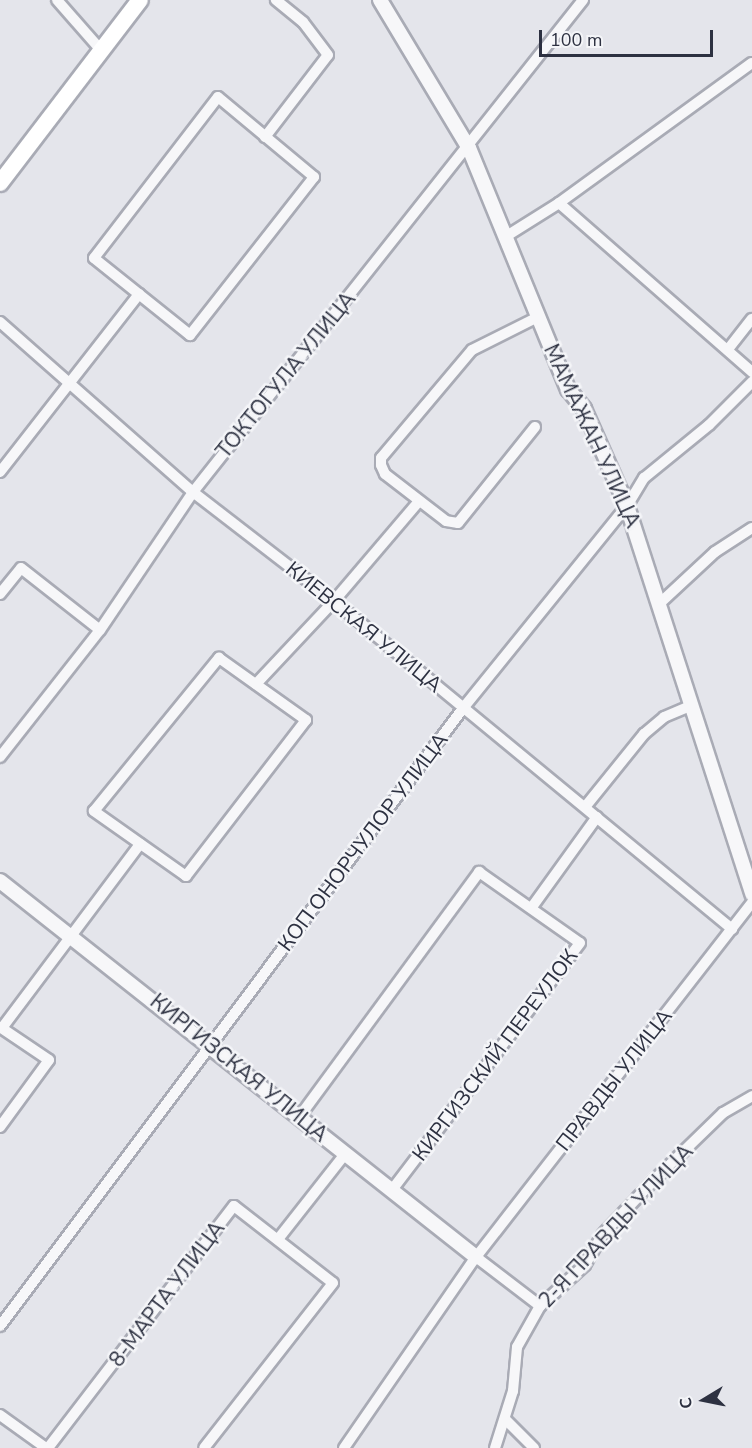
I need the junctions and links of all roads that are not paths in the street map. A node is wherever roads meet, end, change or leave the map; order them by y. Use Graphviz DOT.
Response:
graph roads {
  1 [pos="57,0"];
  2 [pos="140,0"];
  3 [pos="276,0"];
  4 [pos="380,0"];
  5 [pos="583,0"];
  6 [pos="101,50"];
  7 [pos="752,63"];
  8 [pos="265,137"];
  9 [pos="469,148"];
  10 [pos="0,183"];
  11 [pos="559,203"];
  12 [pos="505,237"];
  13 [pos="139,294"];
  14 [pos="538,317"];
  15 [pos="752,319"];
  16 [pos="0,322"];
  17 [pos="729,348"];
  18 [pos="752,372"];
  19 [pos="71,382"];
  20 [pos="752,382"];
  21 [pos="535,427"];
  22 [pos="0,472"];
  23 [pos="193,492"];
  24 [pos="419,501"];
  25 [pos="627,506"];
  26 [pos="752,528"];
  27 [pos="0,594"];
  28 [pos="334,601"];
  29 [pos="660,604"];
  30 [pos="100,630"];
  31 [pos="256,684"];
  32 [pos="692,705"];
  33 [pos="464,707"];
  34 [pos="4,743"];
  35 [pos="0,758"];
  36 [pos="585,807"];
  37 [pos="597,817"];
  38 [pos="140,844"];
  39 [pos="0,881"];
  40 [pos="752,894"];
  41 [pos="752,903"];
  42 [pos="532,907"];
  43 [pos="732,929"];
  44 [pos="73,935"];
  45 [pos="1,1027"];
  46 [pos="211,1045"];
  47 [pos="752,1096"];
  48 [pos="300,1116"];
  49 [pos="0,1127"];
  50 [pos="346,1153"];
  51 [pos="393,1190"];
  52 [pos="279,1238"];
  53 [pos="476,1257"];
  54 [pos="540,1306"];
  55 [pos="0,1326"];
  56 [pos="0,1415"];
  57 [pos="505,1419"];
  58 [pos="47,1448"];
  59 [pos="204,1448"];
  60 [pos="344,1448"];
  61 [pos="495,1448"];
  62 [pos="534,1448"];
  1 -- 6 [label="street"];
  2 -- 6 [label="main road"];
  3 -- 8 [label="street"];
  4 -- 9 [label="street, МАМАЖАН УЛИЦА"];
  5 -- 9 [label="street, ТОКТОГУЛА УЛИЦА"];
  6 -- 10 [label="main road"];
  7 -- 11 [label="street"];
  8 -- 13 [label="street"];
  8 -- 13 [label="street"];
  9 -- 12 [label="street, МАМАЖАН УЛИЦА"];
  9 -- 23 [label="street, ТОКТОГУЛА УЛИЦА"];
  11 -- 12 [label="street"];
  11 -- 17 [label="street"];
  12 -- 14 [label="street, МАМАЖАН УЛИЦА"];
  13 -- 19 [label="street"];
  14 -- 24 [label="street"];
  14 -- 25 [label="street, МАМАЖАН УЛИЦА"];
  15 -- 17 [label="street"];
  16 -- 19 [label="street, КИЕВСКАЯ УЛИЦА"];
  17 -- 18 [label="street"];
  19 -- 22 [label="street"];
  19 -- 23 [label="street, КИЕВСКАЯ УЛИЦА"];
  20 -- 25 [label="street, КОП ОНОРЧУЛОР УЛИЦА"];
  21 -- 24 [label="street"];
  23 -- 28 [label="street, КИЕВСКАЯ УЛИЦА"];
  23 -- 30 [label="street, ТОКТОГУЛА УЛИЦА"];
  24 -- 28 [label="street"];
  25 -- 29 [label="street, МАМАЖАН УЛИЦА"];
  25 -- 33 [label="street, КОП ОНОРЧУЛОР УЛИЦА"];
  26 -- 29 [label="street"];
  27 -- 30 [label="street"];
  28 -- 31 [label="street"];
  28 -- 33 [label="street, КИЕВСКАЯ УЛИЦА"];
  29 -- 32 [label="street, МАМАЖАН УЛИЦА"];
  30 -- 34 [label="street, ТОКТОГУЛА УЛИЦА"];
  31 -- 38 [label="street"];
  31 -- 38 [label="street"];
  32 -- 36 [label="street"];
  32 -- 40 [label="street, МАМАЖАН УЛИЦА"];
  33 -- 36 [label="street, КИЕВСКАЯ УЛИЦА"];
  33 -- 46 [label="street, КОП ОНОРЧУЛОР УЛИЦА"];
  34 -- 35 [label="street, ТОКТОГУЛА УЛИЦА"];
  36 -- 37 [label="street, КИЕВСКАЯ УЛИЦА"];
  37 -- 42 [label="street"];
  37 -- 43 [label="street, КИЕВСКАЯ УЛИЦА"];
  38 -- 44 [label="street"];
  39 -- 44 [label="street, КИРГИЗСКАЯ УЛИЦА"];
  41 -- 43 [label="street, ПРАВДЫ УЛИЦА"];
  42 -- 48 [label="street, КИРГИЗСКИЙ ПЕРЕУЛОК"];
  42 -- 51 [label="street, КИРГИЗСКИЙ ПЕРЕУЛОК"];
  43 -- 53 [label="street, ПРАВДЫ УЛИЦА"];
  44 -- 45 [label="street"];
  44 -- 46 [label="street, КИРГИЗСКАЯ УЛИЦА"];
  45 -- 49 [label="street"];
  46 -- 48 [label="street, КИРГИЗСКАЯ УЛИЦА"];
  46 -- 55 [label="street, КОП ОНОРЧУЛОР УЛИЦА"];
  47 -- 54 [label="street, 2-Я ПРАВДЫ УЛИЦА"];
  48 -- 50 [label="street, КИРГИЗСКАЯ УЛИЦА"];
  50 -- 51 [label="street, КИРГИЗСКАЯ УЛИЦА"];
  50 -- 52 [label="street"];
  51 -- 53 [label="street, КИРГИЗСКАЯ УЛИЦА"];
  52 -- 58 [label="street, 8-МАРТА УЛИЦА"];
  52 -- 59 [label="street, 8-МАРТА УЛИЦА"];
  53 -- 54 [label="street"];
  53 -- 60 [label="street, ПРАВДЫ УЛИЦА"];
  54 -- 57 [label="street, 2-Я ПРАВДЫ УЛИЦА"];
  56 -- 58 [label="street, 8-МАРТА УЛИЦА"];
  57 -- 61 [label="street, 2-Я ПРАВДЫ УЛИЦА"];
  57 -- 62 [label="street"];
}
